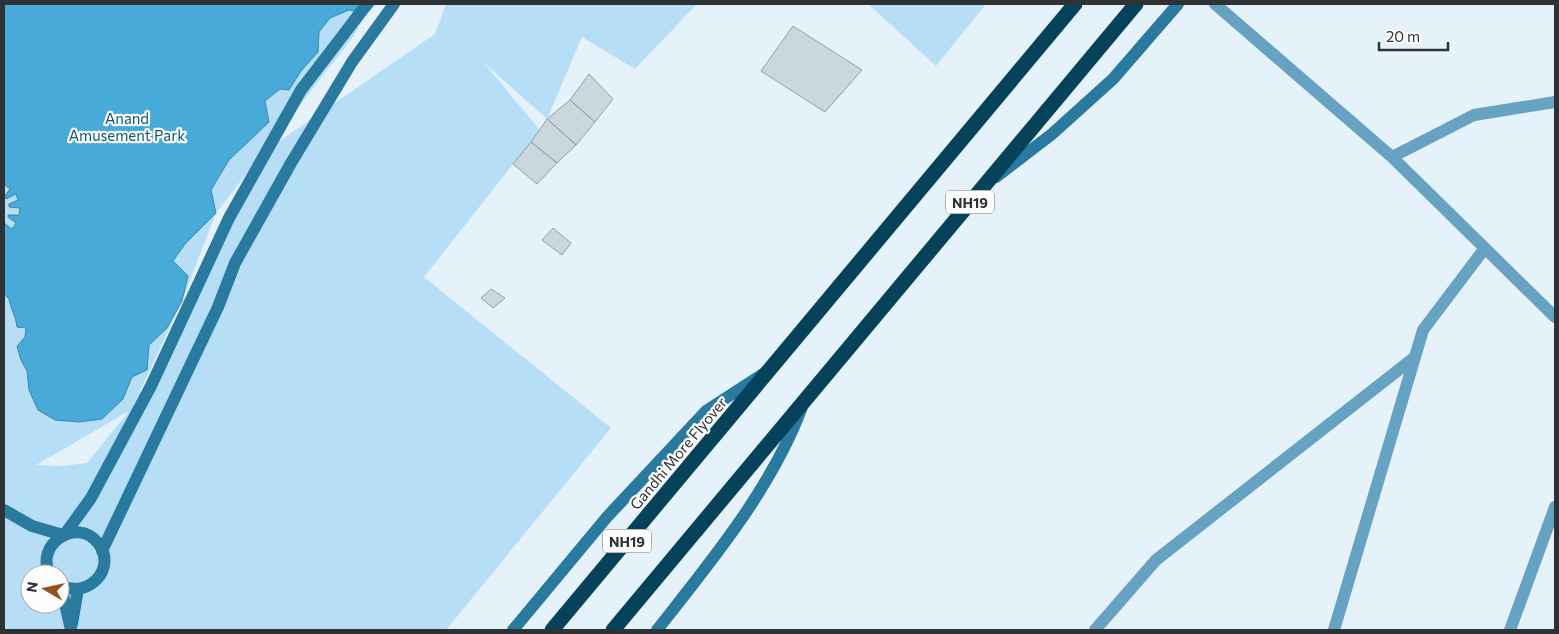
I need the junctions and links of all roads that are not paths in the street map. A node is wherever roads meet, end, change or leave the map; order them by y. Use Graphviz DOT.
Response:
graph roads {
  1 [pos="367,4"];
  2 [pos="394,4"];
  3 [pos="1075,4"];
  4 [pos="1136,4"];
  5 [pos="1178,4"];
  6 [pos="1215,4"];
  7 [pos="1555,102"];
  8 [pos="1392,157"];
  9 [pos="979,191"];
  10 [pos="1485,248"];
  11 [pos="1555,317"];
  12 [pos="1415,357"];
  13 [pos="773,367"];
  14 [pos="804,400"];
  15 [pos="1555,507"];
  16 [pos="4,510"];
  17 [pos="32,526"];
  18 [pos="64,534"];
  19 [pos="51,545"];
  20 [pos="102,551"];
  21 [pos="48,564"];
  22 [pos="70,589"];
  23 [pos="78,589"];
  24 [pos="67,614"];
  25 [pos="71,630"];
  26 [pos="513,630"];
  27 [pos="552,630"];
  28 [pos="613,630"];
  29 [pos="657,630"];
  30 [pos="1095,630"];
  31 [pos="1334,630"];
  32 [pos="1510,630"];
  1 -- 18 [label="street"];
  2 -- 20 [label="street"];
  3 -- 13 [label="highway, NH19"];
  4 -- 9 [label="highway, NH19"];
  5 -- 9 [label="street"];
  6 -- 8 [label="street"];
  7 -- 8 [label="street"];
  8 -- 10 [label="street"];
  9 -- 14 [label="highway, NH19"];
  10 -- 11 [label="street"];
  10 -- 12 [label="street"];
  12 -- 30 [label="street"];
  12 -- 31 [label="street"];
  13 -- 26 [label="street"];
  13 -- 27 [label="highway, Gandhi More Flyover / NH19"];
  14 -- 28 [label="highway, NH19"];
  14 -- 29 [label="street"];
  15 -- 32 [label="street"];
  16 -- 17 [label="street"];
  17 -- 18 [label="street"];
  17 -- 19 [label="street"];
  18 -- 19 [label="street"];
  18 -- 20 [label="street"];
  19 -- 21 [label="street"];
  20 -- 23 [label="street"];
  22 -- 23 [label="street"];
  23 -- 25 [label="street"];
  24 -- 25 [label="street"];
}
